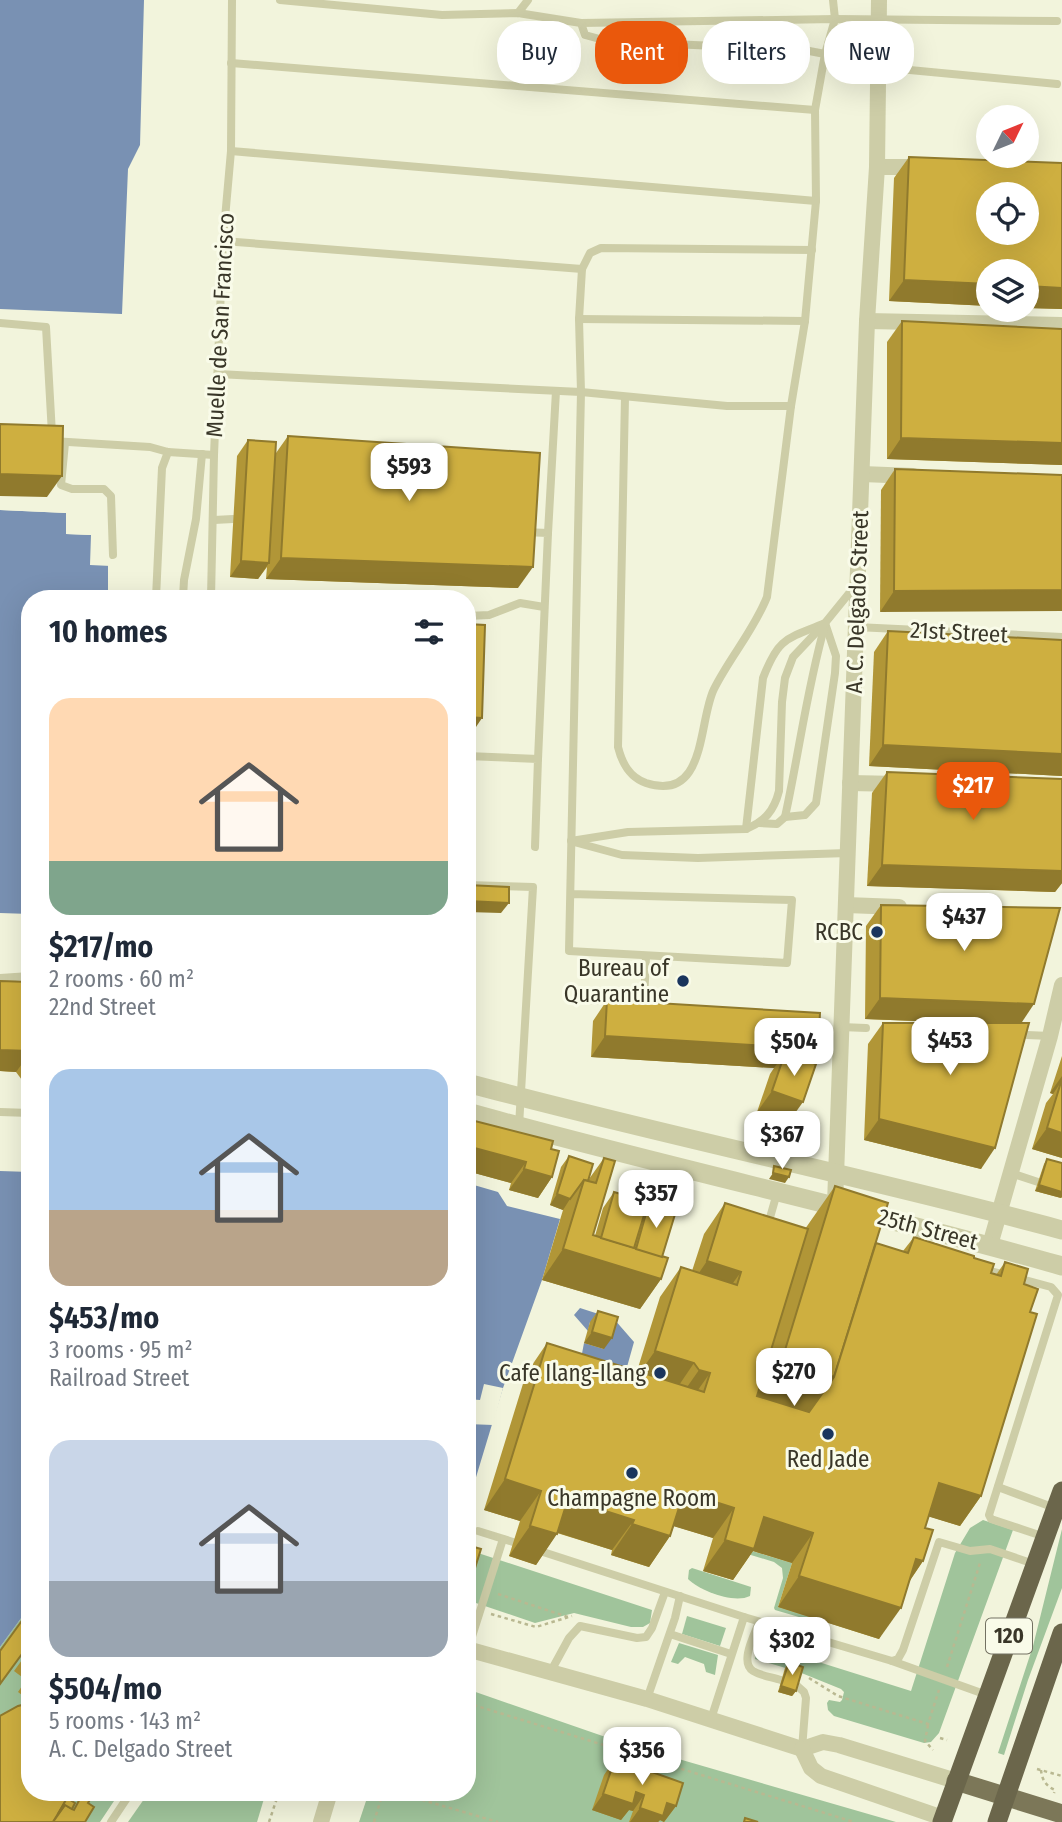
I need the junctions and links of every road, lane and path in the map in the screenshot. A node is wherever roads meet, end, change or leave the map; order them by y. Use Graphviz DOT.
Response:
graph roads {
  1 [pos="232,0"];
  2 [pos="280,0"];
  3 [pos="528,0"];
  4 [pos="833,0"];
  5 [pos="880,0"];
  6 [pos="518,13"];
  7 [pos="835,19"];
  8 [pos="568,21"];
  9 [pos="878,21"];
  10 [pos="914,21"];
  11 [pos="1057,21"];
  12 [pos="581,23"];
  13 [pos="581,25"];
  14 [pos="824,54"];
  15 [pos="824,60"];
  16 [pos="231,63"];
  17 [pos="914,70"];
  18 [pos="878,84"];
  19 [pos="1057,84"];
  20 [pos="815,110"];
  21 [pos="231,151"];
  22 [pos="877,167"];
  23 [pos="943,167"];
  24 [pos="816,201"];
  25 [pos="223,241"];
  26 [pos="812,250"];
  27 [pos="582,269"];
  28 [pos="579,319"];
  29 [pos="805,321"];
  30 [pos="867,321"];
  31 [pos="0,323"];
  32 [pos="1062,325"];
  33 [pos="218,374"];
  34 [pos="556,391"];
  35 [pos="581,392"];
  36 [pos="625,397"];
  37 [pos="791,406"];
  38 [pos="39,441"];
  39 [pos="52,441"];
  40 [pos="65,443"];
  41 [pos="168,452"];
  42 [pos="202,454"];
  43 [pos="214,455"];
  44 [pos="862,474"];
  45 [pos="925,477"];
  46 [pos="233,519"];
  47 [pos="214,520"];
  48 [pos="522,532"];
  49 [pos="548,533"];
  50 [pos="113,555"];
  51 [pos="858,582"];
  52 [pos="156,590"];
  53 [pos="183,590"];
  54 [pos="211,590"];
  55 [pos="544,607"];
  56 [pos="476,616"];
  57 [pos="825,623"];
  58 [pos="856,627"];
  59 [pos="1062,637"];
  60 [pos="476,756"];
  61 [pos="538,759"];
  62 [pos="850,782"];
  63 [pos="916,784"];
  64 [pos="785,817"];
  65 [pos="759,824"];
  66 [pos="747,829"];
  67 [pos="571,841"];
  68 [pos="535,847"];
  69 [pos="848,853"];
  70 [pos="476,885"];
  71 [pos="571,894"];
  72 [pos="846,905"];
  73 [pos="915,907"];
  74 [pos="646,957"];
  75 [pos="21,977"];
  76 [pos="0,978"];
  77 [pos="1062,985"];
  78 [pos="586,1000"];
  79 [pos="644,1002"];
  80 [pos="671,1004"];
  81 [pos="841,1027"];
  82 [pos="866,1028"];
  83 [pos="1027,1035"];
  84 [pos="1050,1036"];
  85 [pos="476,1085"];
  86 [pos="522,1097"];
  87 [pos="0,1112"];
  88 [pos="21,1113"];
  89 [pos="476,1114"];
  90 [pos="628,1125"];
  91 [pos="519,1126"];
  92 [pos="622,1152"];
  93 [pos="836,1173"];
  94 [pos="1011,1173"];
  95 [pos="1038,1182"];
  96 [pos="778,1190"];
  97 [pos="835,1205"];
  98 [pos="999,1213"];
  99 [pos="1062,1230"];
  100 [pos="765,1236"];
  101 [pos="990,1245"];
  102 [pos="1062,1266"];
  103 [pos="978,1268"];
  104 [pos="998,1488"];
  105 [pos="1059,1500"];
  106 [pos="478,1531"];
  107 [pos="1045,1537"];
  108 [pos="503,1539"];
  109 [pos="513,1542"];
  110 [pos="985,1549"];
  111 [pos="540,1551"];
  112 [pos="1035,1564"];
  113 [pos="487,1590"];
  114 [pos="665,1592"];
  115 [pos="680,1596"];
  116 [pos="568,1617"];
  117 [pos="744,1617"];
  118 [pos="759,1622"];
  119 [pos="476,1624"];
  120 [pos="1062,1633"];
  121 [pos="670,1634"];
  122 [pos="476,1651"];
  123 [pos="731,1654"];
  124 [pos="892,1661"];
  125 [pos="551,1671"];
  126 [pos="805,1676"];
  127 [pos="943,1679"];
  128 [pos="781,1680"];
  129 [pos="795,1684"];
  130 [pos="987,1695"];
  131 [pos="647,1699"];
  132 [pos="476,1706"];
  133 [pos="711,1719"];
  134 [pos="928,1724"];
  135 [pos="940,1738"];
  136 [pos="947,1740"];
  137 [pos="802,1749"];
  138 [pos="933,1749"];
  139 [pos="1062,1776"];
  140 [pos="957,1781"];
  141 [pos="1054,1793"];
  142 [pos="1006,1796"];
  143 [pos="125,1801"];
  144 [pos="276,1801"];
  145 [pos="327,1801"];
  146 [pos="380,1801"];
  147 [pos="426,1801"];
  148 [pos="1062,1814"];
  149 [pos="947,1821"];
  150 [pos="111,1822"];
  151 [pos="269,1822"];
  152 [pos="321,1822"];
  153 [pos="374,1822"];
  154 [pos="498,1822"];
  155 [pos="854,1822"];
  156 [pos="997,1822"];
  1 -- 16 [label="lane, Muelle de San Francisco"];
  2 -- 6 [label="lane"];
  3 -- 6 [label="lane"];
  4 -- 7 [label="lane"];
  5 -- 9 [label="street, A. C. Delgado Street"];
  6 -- 8 [label="lane"];
  7 -- 9 [label="lane"];
  7 -- 12 [label="lane"];
  10 -- 11 [label="lane"];
  13 -- 14 [label="lane"];
  15 -- 20 [label="lane"];
  16 -- 20 [label="lane"];
  16 -- 21 [label="lane, Muelle de San Francisco"];
  17 -- 19 [label="lane"];
  18 -- 22 [label="street, A. C. Delgado Street"];
  20 -- 24 [label="lane"];
  21 -- 24 [label="lane"];
  21 -- 25 [label="lane, Muelle de San Francisco"];
  22 -- 23 [label="street"];
  22 -- 30 [label="street, A. C. Delgado Street"];
  24 -- 26 [label="lane"];
  25 -- 27 [label="lane"];
  25 -- 33 [label="lane, Muelle de San Francisco"];
  26 -- 27 [label="lane"];
  26 -- 29 [label="lane"];
  27 -- 28 [label="lane"];
  28 -- 29 [label="lane"];
  28 -- 35 [label="lane"];
  29 -- 37 [label="lane"];
  30 -- 32 [label="street"];
  30 -- 44 [label="street, A. C. Delgado Street"];
  31 -- 39 [label="lane"];
  33 -- 34 [label="lane"];
  33 -- 43 [label="lane, Muelle de San Francisco"];
  34 -- 35 [label="lane"];
  34 -- 49 [label="lane"];
  35 -- 36 [label="lane"];
  35 -- 67 [label="lane"];
  36 -- 37 [label="lane"];
  36 -- 37 [label="lane"];
  38 -- 39 [label="lane, Muelle de San Francisco"];
  39 -- 40 [label="lane, Muelle de San Francisco"];
  40 -- 41 [label="lane, Muelle de San Francisco"];
  40 -- 50 [label="lane"];
  41 -- 42 [label="lane, Muelle de San Francisco"];
  41 -- 52 [label="lane"];
  42 -- 43 [label="lane, Muelle de San Francisco"];
  42 -- 53 [label="lane"];
  43 -- 47 [label="lane"];
  44 -- 45 [label="street"];
  44 -- 51 [label="street, A. C. Delgado Street"];
  46 -- 47 [label="lane"];
  47 -- 54 [label="lane"];
  48 -- 49 [label="lane"];
  49 -- 55 [label="lane"];
  51 -- 57 [label="lane"];
  51 -- 58 [label="street, A. C. Delgado Street"];
  55 -- 56 [label="lane"];
  55 -- 61 [label="lane"];
  57 -- 64 [label="lane"];
  57 -- 64 [label="lane"];
  57 -- 65 [label="lane"];
  57 -- 66 [label="lane"];
  58 -- 59 [label="lane, 21st Street"];
  58 -- 62 [label="street, A. C. Delgado Street"];
  60 -- 61 [label="lane"];
  61 -- 68 [label="lane"];
  62 -- 63 [label="street"];
  62 -- 69 [label="street, A. C. Delgado Street"];
  64 -- 65 [label="lane"];
  65 -- 66 [label="lane"];
  66 -- 67 [label="lane"];
  67 -- 69 [label="lane"];
  67 -- 71 [label="lane"];
  69 -- 72 [label="street, A. C. Delgado Street"];
  70 -- 86 [label="lane"];
  71 -- 74 [label="lane"];
  71 -- 74 [label="lane"];
  72 -- 73 [label="street"];
  72 -- 81 [label="street, A. C. Delgado Street"];
  74 -- 79 [label="lane"];
  75 -- 76 [label="lane"];
  77 -- 84 [label="street"];
  78 -- 79 [label="lane"];
  79 -- 80 [label="lane"];
  81 -- 82 [label="lane"];
  81 -- 93 [label="street, A. C. Delgado Street"];
  83 -- 84 [label="lane"];
  84 -- 94 [label="street"];
  85 -- 86 [label="street, 25th Street"];
  86 -- 90 [label="street, 25th Street"];
  86 -- 91 [label="lane"];
  87 -- 88 [label="lane"];
  89 -- 91 [label="street, 25th Street"];
  90 -- 92 [label="street"];
  90 -- 93 [label="street, 25th Street"];
  91 -- 92 [label="street, 25th Street"];
  92 -- 96 [label="street, 25th Street"];
  93 -- 97 [label="street, A. C. Delgado Street"];
  93 -- 98 [label="street, 25th Street"];
  94 -- 95 [label="lane"];
  94 -- 98 [label="street"];
  96 -- 97 [label="street, 25th Street"];
  96 -- 100 [label="lane"];
  97 -- 101 [label="street, 25th Street"];
  98 -- 99 [label="street, 25th Street"];
  98 -- 101 [label="street"];
  101 -- 102 [label="street, 25th Street"];
  103 -- 104 [label="lane"];
  104 -- 105 [label="lane"];
  104 -- 107 [label="lane"];
  105 -- 107 [label="highway, 120"];
  106 -- 108 [label="lane"];
  107 -- 112 [label="highway, 120"];
  108 -- 109 [label="lane"];
  108 -- 113 [label="lane"];
  110 -- 112 [label="lane"];
  110 -- 124 [label="lane"];
  110 -- 127 [label="path"];
  111 -- 114 [label="lane"];
  112 -- 130 [label="highway, 120"];
  113 -- 116 [label="path"];
  113 -- 119 [label="lane"];
  114 -- 115 [label="lane"];
  114 -- 125 [label="lane"];
  115 -- 117 [label="lane"];
  115 -- 121 [label="lane"];
  117 -- 118 [label="lane"];
  117 -- 123 [label="lane"];
  118 -- 124 [label="lane"];
  118 -- 128 [label="lane"];
  120 -- 142 [label="highway, 120"];
  121 -- 123 [label="lane"];
  121 -- 131 [label="lane"];
  122 -- 125 [label="street"];
  123 -- 133 [label="lane"];
  124 -- 127 [label="lane"];
  125 -- 131 [label="street"];
  126 -- 134 [label="path"];
  127 -- 130 [label="lane"];
  127 -- 134 [label="path"];
  129 -- 137 [label="lane"];
  130 -- 140 [label="highway, 120"];
  131 -- 133 [label="street"];
  132 -- 155 [label="path"];
  133 -- 137 [label="street"];
  134 -- 138 [label="path"];
  135 -- 136 [label="path"];
  137 -- 140 [label="street"];
  137 -- 149 [label="street"];
  139 -- 141 [label="path"];
  140 -- 142 [label="main road"];
  140 -- 149 [label="highway, 120"];
  142 -- 148 [label="main road"];
  142 -- 156 [label="highway, 120"];
  143 -- 150 [label="lane"];
  144 -- 151 [label="path"];
  145 -- 152 [label="street"];
  146 -- 153 [label="path"];
  147 -- 154 [label="path"];
}
